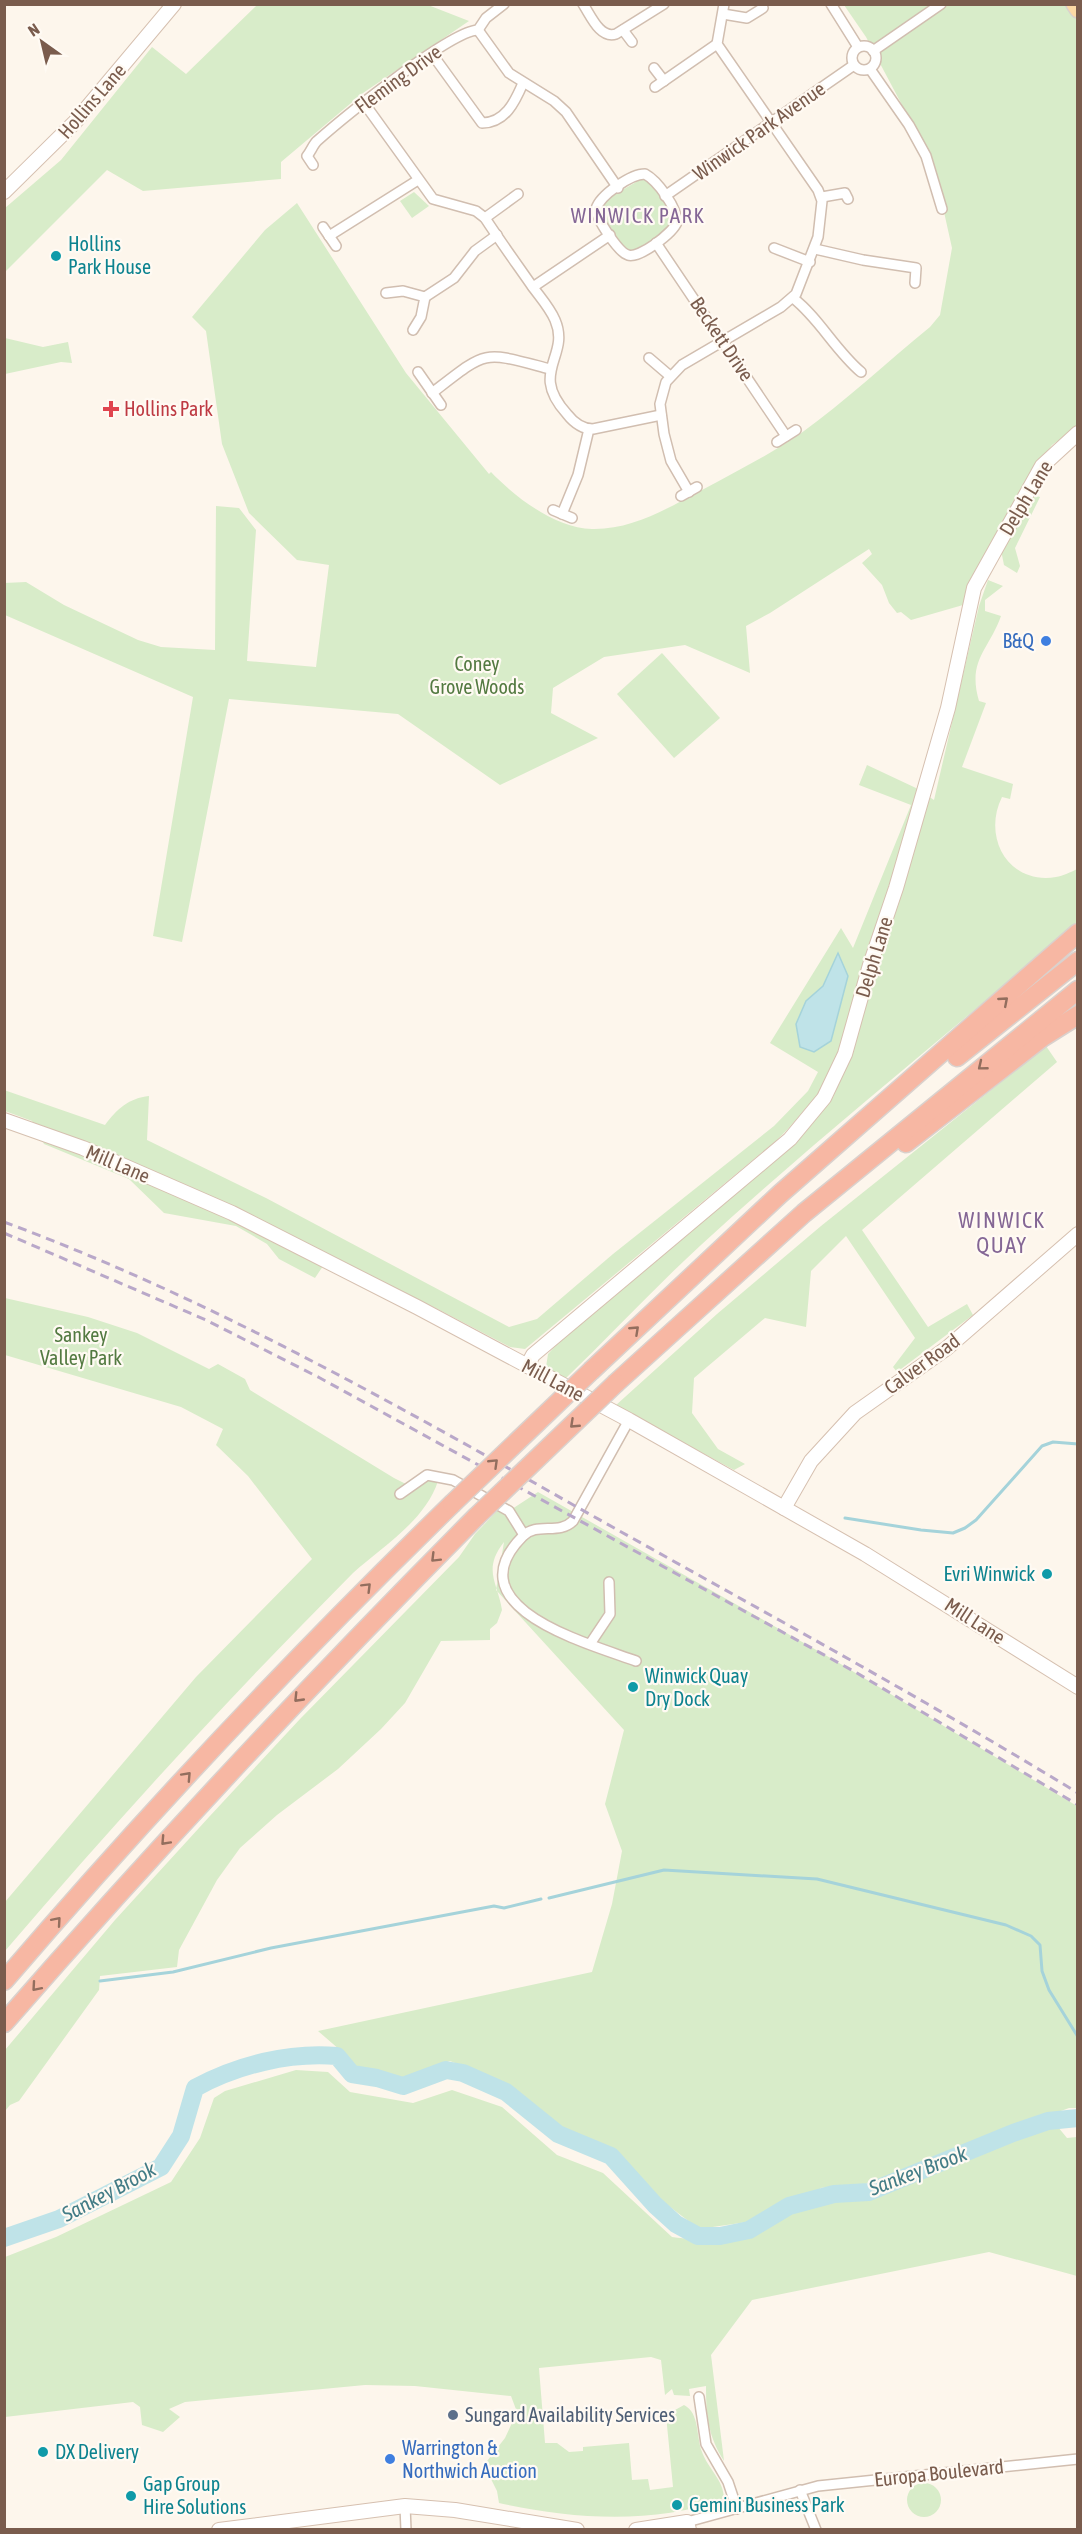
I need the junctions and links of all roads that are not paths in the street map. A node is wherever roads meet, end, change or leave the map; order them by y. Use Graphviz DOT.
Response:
graph roads {
  1 [pos="174,4"];
  2 [pos="504,4"];
  3 [pos="583,4"];
  4 [pos="664,4"];
  5 [pos="831,4"];
  6 [pos="941,4"];
  7 [pos="1074,4"];
  8 [pos="763,8"];
  9 [pos="724,10"];
  10 [pos="1077,10"];
  11 [pos="478,30"];
  12 [pos="623,30"];
  13 [pos="632,42"];
  14 [pos="717,44"];
  15 [pos="858,47"];
  16 [pos="873,51"];
  17 [pos="432,54"];
  18 [pos="854,65"];
  19 [pos="654,68"];
  20 [pos="870,69"];
  21 [pos="523,83"];
  22 [pos="364,103"];
  23 [pos="771,123"];
  24 [pos="313,165"];
  25 [pos="418,180"];
  26 [pos="618,188"];
  27 [pos="4,192"];
  28 [pos="846,193"];
  29 [pos="518,194"];
  30 [pos="665,196"];
  31 [pos="822,197"];
  32 [pos="942,209"];
  33 [pos="485,218"];
  34 [pos="323,227"];
  35 [pos="497,235"];
  36 [pos="610,235"];
  37 [pos="329,236"];
  38 [pos="656,243"];
  39 [pos="336,246"];
  40 [pos="773,248"];
  41 [pos="815,249"];
  42 [pos="810,262"];
  43 [pos="916,268"];
  44 [pos="926,268"];
  45 [pos="915,283"];
  46 [pos="533,287"];
  47 [pos="386,293"];
  48 [pos="425,297"];
  49 [pos="793,298"];
  50 [pos="413,330"];
  51 [pos="724,342"];
  52 [pos="648,358"];
  53 [pos="550,369"];
  54 [pos="861,371"];
  55 [pos="418,372"];
  56 [pos="670,376"];
  57 [pos="432,393"];
  58 [pos="441,405"];
  59 [pos="661,415"];
  60 [pos="589,429"];
  61 [pos="796,430"];
  62 [pos="1077,433"];
  63 [pos="786,436"];
  64 [pos="777,442"];
  65 [pos="1077,442"];
  66 [pos="1063,445"];
  67 [pos="689,492"];
  68 [pos="572,518"];
  69 [pos="1077,933"];
  70 [pos="1077,961"];
  71 [pos="1077,990"];
  72 [pos="1077,1015"];
  73 [pos="4,1120"];
  74 [pos="1077,1234"];
  75 [pos="678,1291"];
  76 [pos="700,1308"];
  77 [pos="527,1366"];
  78 [pos="628,1420"];
  79 [pos="400,1494"];
  80 [pos="784,1508"];
  81 [pos="524,1534"];
  82 [pos="609,1582"];
  83 [pos="590,1644"];
  84 [pos="636,1661"];
  85 [pos="1077,1687"];
  86 [pos="4,1981"];
  87 [pos="4,2023"];
  88 [pos="699,2397"];
  89 [pos="1077,2459"];
  90 [pos="800,2490"];
  91 [pos="405,2506"];
  92 [pos="737,2509"];
  93 [pos="688,2526"];
  94 [pos="219,2529"];
  95 [pos="406,2529"];
  96 [pos="577,2529"];
  97 [pos="636,2529"];
  98 [pos="816,2529"];
  1 -- 27 [label="street, Hollins Lane"];
  2 -- 11 [label="street, Fleming Drive"];
  3 -- 12 [label="street"];
  4 -- 12 [label="street"];
  5 -- 15 [label="street"];
  6 -- 16 [label="street"];
  7 -- 10 [label="main road"];
  8 -- 9 [label="street"];
  9 -- 14 [label="street"];
  11 -- 17 [label="street, Fleming Drive"];
  11 -- 21 [label="street"];
  12 -- 13 [label="street"];
  14 -- 19 [label="street"];
  14 -- 23 [label="street"];
  15 -- 16 [label="street"];
  15 -- 18 [label="street"];
  16 -- 20 [label="street"];
  17 -- 21 [label="street"];
  17 -- 22 [label="street, Fleming Drive"];
  18 -- 20 [label="street"];
  18 -- 23 [label="street, Winwick Park Avenue"];
  20 -- 32 [label="street"];
  21 -- 26 [label="street"];
  22 -- 24 [label="street, Fleming Drive"];
  22 -- 25 [label="street"];
  23 -- 30 [label="street, Winwick Park Avenue"];
  23 -- 31 [label="street"];
  25 -- 33 [label="street"];
  25 -- 37 [label="street"];
  26 -- 30 [label="street"];
  26 -- 36 [label="street"];
  28 -- 31 [label="street"];
  29 -- 33 [label="street"];
  30 -- 38 [label="street"];
  31 -- 41 [label="street"];
  33 -- 35 [label="street"];
  34 -- 37 [label="street"];
  35 -- 46 [label="street"];
  35 -- 48 [label="street"];
  36 -- 38 [label="street"];
  36 -- 46 [label="street"];
  37 -- 39 [label="street"];
  38 -- 51 [label="street, Beckett Drive"];
  40 -- 42 [label="street"];
  41 -- 42 [label="street"];
  41 -- 43 [label="street"];
  42 -- 49 [label="street"];
  43 -- 44 [label="street"];
  43 -- 45 [label="street"];
  46 -- 53 [label="street"];
  47 -- 48 [label="street"];
  48 -- 50 [label="street"];
  49 -- 51 [label="street"];
  49 -- 54 [label="street"];
  51 -- 56 [label="street"];
  51 -- 63 [label="street, Beckett Drive"];
  52 -- 56 [label="street"];
  53 -- 57 [label="street"];
  53 -- 60 [label="street"];
  55 -- 57 [label="street"];
  56 -- 59 [label="street"];
  57 -- 58 [label="street"];
  59 -- 60 [label="street"];
  59 -- 67 [label="street"];
  60 -- 68 [label="street"];
  61 -- 63 [label="street"];
  62 -- 66 [label="street, Delph Lane"];
  63 -- 64 [label="street"];
  65 -- 66 [label="street, Delph Lane"];
  66 -- 77 [label="street, Delph Lane"];
  75 -- 69 [label="highway, one-way"];
  70 -- 75 [label="highway"];
  71 -- 76 [label="highway, one-way"];
  72 -- 76 [label="highway"];
  73 -- 77 [label="street, Mill Lane"];
  74 -- 80 [label="street, Calver Road"];
  86 -- 75 [label="highway, one-way, bridge"];
  76 -- 87 [label="highway, one-way, bridge"];
  77 -- 78 [label="street, Mill Lane"];
  78 -- 80 [label="street, Mill Lane"];
  78 -- 81 [label="street"];
  79 -- 81 [label="street"];
  80 -- 85 [label="street, Mill Lane"];
  81 -- 83 [label="street"];
  82 -- 83 [label="street"];
  83 -- 84 [label="street"];
  88 -- 92 [label="street"];
  89 -- 90 [label="street, Europa Boulevard"];
  90 -- 92 [label="street, Europa Boulevard"];
  90 -- 98 [label="street"];
  91 -- 94 [label="street"];
  91 -- 95 [label="street"];
  91 -- 96 [label="street"];
  92 -- 93 [label="street, Europa Boulevard"];
  93 -- 97 [label="street, Europa Boulevard"];
}
